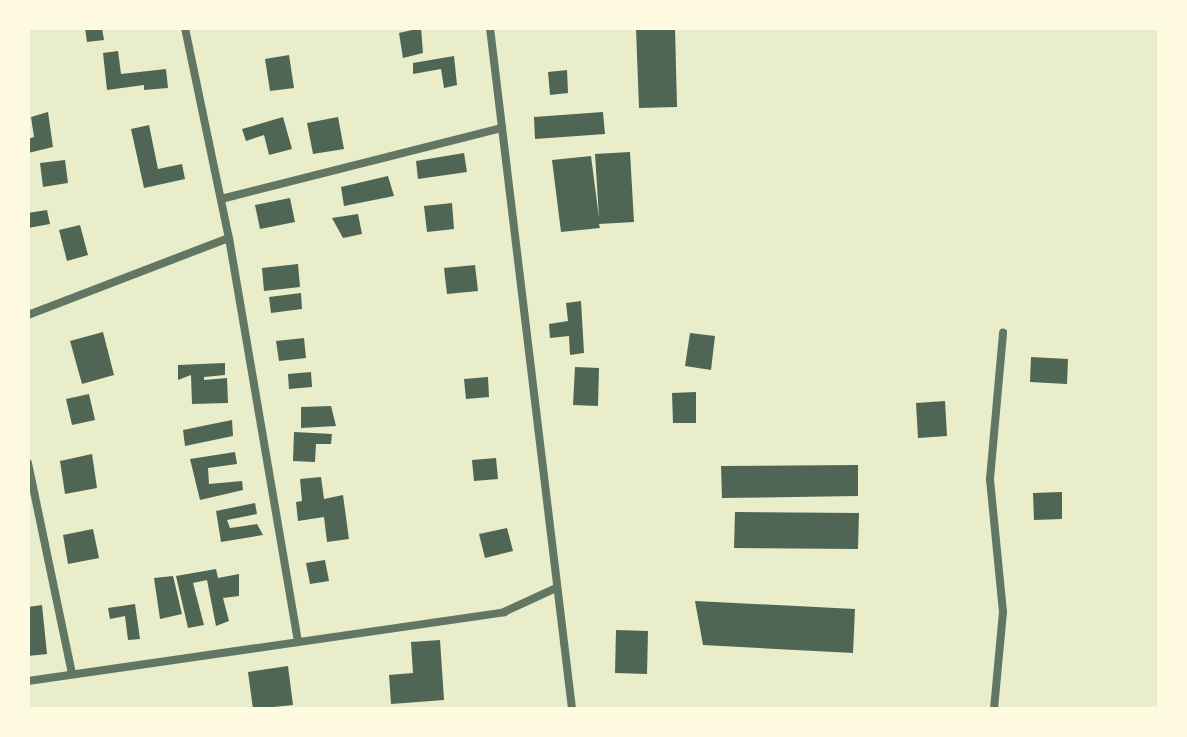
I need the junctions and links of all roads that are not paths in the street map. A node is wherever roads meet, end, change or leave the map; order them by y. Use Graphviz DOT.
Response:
graph roads {
  1 [pos="185,28"];
  2 [pos="490,28"];
  3 [pos="502,128"];
  4 [pos="221,199"];
  5 [pos="229,238"];
  6 [pos="28,315"];
  7 [pos="1003,333"];
  8 [pos="28,463"];
  9 [pos="556,588"];
  10 [pos="298,642"];
  11 [pos="72,673"];
  12 [pos="28,681"];
  13 [pos="572,709"];
  14 [pos="994,709"];
  1 -- 4 [label="street"];
  2 -- 3 [label="street"];
  3 -- 4 [label="street"];
  3 -- 9 [label="street"];
  4 -- 5 [label="street"];
  5 -- 6 [label="street"];
  5 -- 10 [label="street"];
  7 -- 14 [label="street"];
  8 -- 11 [label="street"];
  9 -- 10 [label="street"];
  9 -- 13 [label="street"];
  10 -- 11 [label="street"];
  11 -- 12 [label="street"];
}
